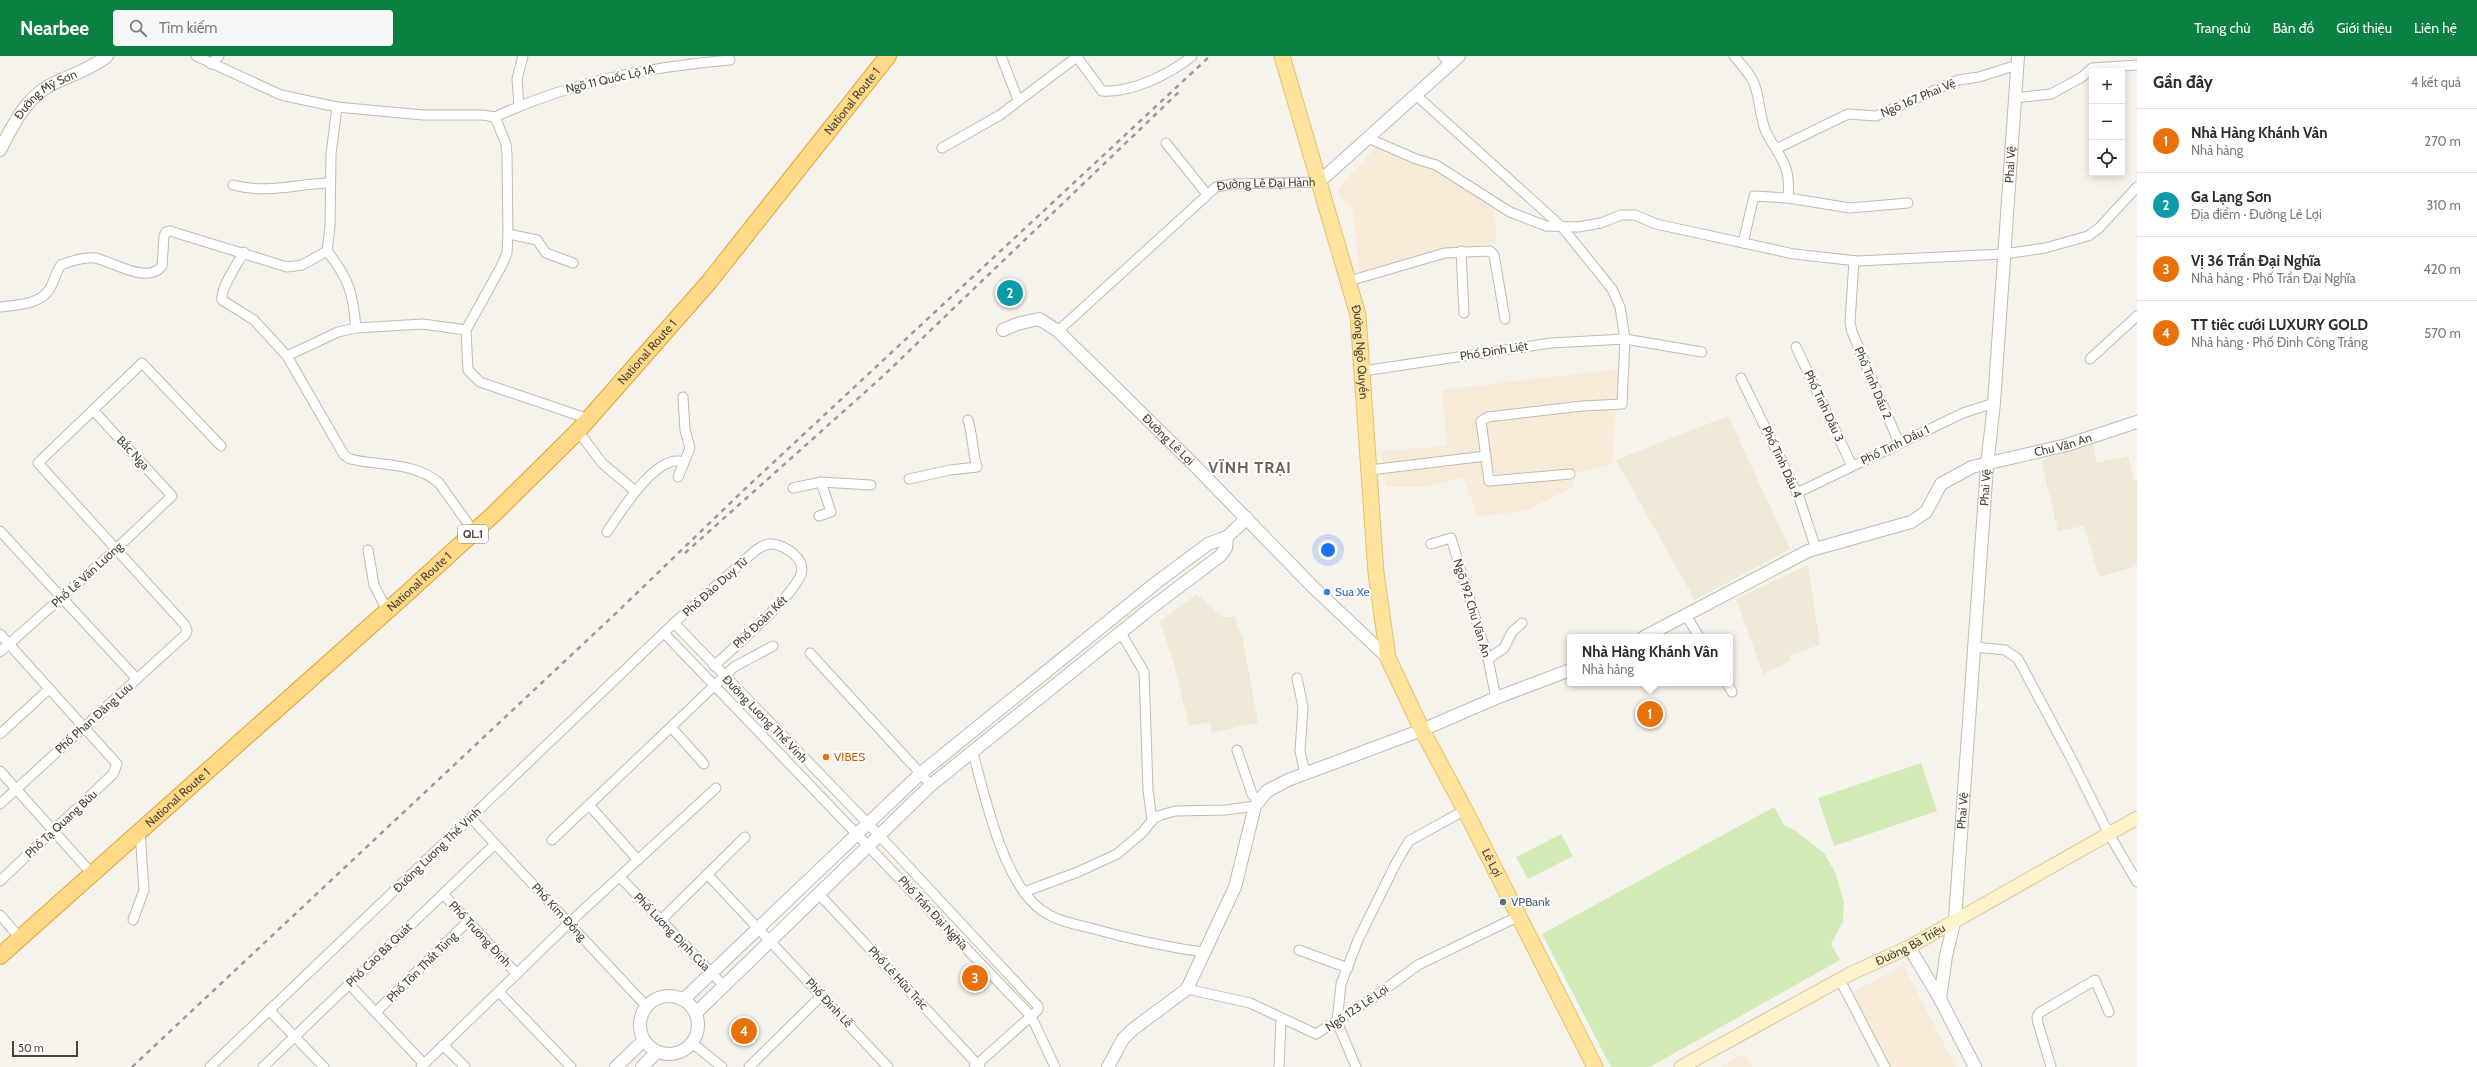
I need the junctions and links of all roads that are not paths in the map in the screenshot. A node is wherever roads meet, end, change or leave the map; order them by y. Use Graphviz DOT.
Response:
graph roads {
  1 [pos="107,56"];
  2 [pos="196,56"];
  3 [pos="219,56"];
  4 [pos="523,56"];
  5 [pos="888,56"];
  6 [pos="1001,56"];
  7 [pos="1077,56"];
  8 [pos="1192,56"];
  9 [pos="1282,56"];
  10 [pos="1459,56"];
  11 [pos="1734,56"];
  12 [pos="730,60"];
  13 [pos="1447,60"];
  14 [pos="2017,60"];
  15 [pos="211,64"];
  16 [pos="2137,65"];
  17 [pos="1417,96"];
  18 [pos="2015,98"];
  19 [pos="1018,100"];
  20 [pos="519,106"];
  21 [pos="338,107"];
  22 [pos="495,117"];
  23 [pos="1368,138"];
  24 [pos="1166,143"];
  25 [pos="942,148"];
  26 [pos="1778,148"];
  27 [pos="0,150"];
  28 [pos="1319,182"];
  29 [pos="329,183"];
  30 [pos="233,186"];
  31 [pos="2137,188"];
  32 [pos="1206,193"];
  33 [pos="1788,198"];
  34 [pos="1908,203"];
  35 [pos="1562,227"];
  36 [pos="508,234"];
  37 [pos="1743,243"];
  38 [pos="326,251"];
  39 [pos="1461,251"];
  40 [pos="244,252"];
  41 [pos="2004,254"];
  42 [pos="1854,260"];
  43 [pos="573,263"];
  44 [pos="1348,281"];
  45 [pos="0,307"];
  46 [pos="1464,313"];
  47 [pos="2137,316"];
  48 [pos="1505,319"];
  49 [pos="356,328"];
  50 [pos="466,330"];
  51 [pos="1003,330"];
  52 [pos="1058,331"];
  53 [pos="1625,339"];
  54 [pos="1796,346"];
  55 [pos="1702,352"];
  56 [pos="287,356"];
  57 [pos="2090,359"];
  58 [pos="1363,371"];
  59 [pos="1741,378"];
  60 [pos="683,397"];
  61 [pos="1994,403"];
  62 [pos="94,410"];
  63 [pos="589,419"];
  64 [pos="968,420"];
  65 [pos="2137,422"];
  66 [pos="578,431"];
  67 [pos="1899,443"];
  68 [pos="221,446"];
  69 [pos="1486,456"];
  70 [pos="683,462"];
  71 [pos="1852,466"];
  72 [pos="1987,466"];
  73 [pos="1370,470"];
  74 [pos="1570,474"];
  75 [pos="678,477"];
  76 [pos="909,479"];
  77 [pos="821,482"];
  78 [pos="871,485"];
  79 [pos="793,488"];
  80 [pos="635,491"];
  81 [pos="1796,493"];
  82 [pos="172,496"];
  83 [pos="818,516"];
  84 [pos="1247,518"];
  85 [pos="0,531"];
  86 [pos="474,532"];
  87 [pos="607,532"];
  88 [pos="1227,537"];
  89 [pos="1432,544"];
  90 [pos="1816,549"];
  91 [pos="115,550"];
  92 [pos="368,550"];
  93 [pos="756,550"];
  94 [pos="1157,582"];
  95 [pos="1168,595"];
  96 [pos="62,598"];
  97 [pos="387,610"];
  98 [pos="1686,615"];
  99 [pos="1522,623"];
  100 [pos="674,624"];
  101 [pos="664,633"];
  102 [pos="1121,633"];
  103 [pos="0,634"];
  104 [pos="1650,634"];
  105 [pos="1697,634"];
  106 [pos="9,644"];
  107 [pos="1079,645"];
  108 [pos="773,646"];
  109 [pos="1975,647"];
  110 [pos="0,652"];
  111 [pos="810,653"];
  112 [pos="1090,658"];
  113 [pos="1388,658"];
  114 [pos="1488,659"];
  115 [pos="714,666"];
  116 [pos="1567,671"];
  117 [pos="724,676"];
  118 [pos="1297,678"];
  119 [pos="137,679"];
  120 [pos="714,685"];
  121 [pos="1729,686"];
  122 [pos="48,690"];
  123 [pos="1732,692"];
  124 [pos="1496,698"];
  125 [pos="671,727"];
  126 [pos="84,728"];
  127 [pos="1422,730"];
  128 [pos="972,733"];
  129 [pos="0,734"];
  130 [pos="978,749"];
  131 [pos="1237,750"];
  132 [pos="704,764"];
  133 [pos="813,768"];
  134 [pos="0,771"];
  135 [pos="921,772"];
  136 [pos="1305,774"];
  137 [pos="803,778"];
  138 [pos="931,785"];
  139 [pos="716,788"];
  140 [pos="16,789"];
  141 [pos="0,804"];
  142 [pos="1257,804"];
  143 [pos="589,805"];
  144 [pos="1465,810"];
  145 [pos="471,818"];
  146 [pos="2137,818"];
  147 [pos="1152,821"];
  148 [pos="867,822"];
  149 [pos="54,831"];
  150 [pos="140,832"];
  151 [pos="858,832"];
  152 [pos="878,834"];
  153 [pos="2109,834"];
  154 [pos="745,836"];
  155 [pos="552,840"];
  156 [pos="495,844"];
  157 [pos="869,844"];
  158 [pos="638,860"];
  159 [pos="707,874"];
  160 [pos="93,875"];
  161 [pos="620,877"];
  162 [pos="0,881"];
  163 [pos="806,881"];
  164 [pos="2137,882"];
  165 [pos="1024,892"];
  166 [pos="818,893"];
  167 [pos="443,894"];
  168 [pos="0,914"];
  169 [pos="1519,916"];
  170 [pos="1955,919"];
  171 [pos="133,920"];
  172 [pos="660,920"];
  173 [pos="468,921"];
  174 [pos="569,923"];
  175 [pos="758,929"];
  176 [pos="20,938"];
  177 [pos="770,941"];
  178 [pos="1909,947"];
  179 [pos="1299,950"];
  180 [pos="1203,952"];
  181 [pos="0,956"];
  182 [pos="1348,968"];
  183 [pos="712,973"];
  184 [pos="517,974"];
  185 [pos="1840,980"];
  186 [pos="349,984"];
  187 [pos="724,986"];
  188 [pos="1187,989"];
  189 [pos="499,992"];
  190 [pos="822,995"];
  191 [pos="1940,999"];
  192 [pos="683,1000"];
  193 [pos="646,1007"];
  194 [pos="269,1010"];
  195 [pos="376,1012"];
  196 [pos="2109,1012"];
  197 [pos="696,1013"];
  198 [pos="1031,1016"];
  199 [pos="1282,1019"];
  200 [pos="1336,1022"];
  201 [pos="295,1037"];
  202 [pos="644,1040"];
  203 [pos="692,1043"];
  204 [pos="443,1045"];
  205 [pos="657,1052"];
  206 [pos="566,1065"];
  207 [pos="422,1066"];
  208 [pos="977,1066"];
  209 [pos="210,1067"];
  210 [pos="263,1067"];
  211 [pos="324,1067"];
  212 [pos="465,1067"];
  213 [pos="616,1067"];
  214 [pos="642,1067"];
  215 [pos="722,1067"];
  216 [pos="750,1067"];
  217 [pos="888,1067"];
  218 [pos="1055,1067"];
  219 [pos="1108,1067"];
  220 [pos="1279,1067"];
  221 [pos="1356,1067"];
  222 [pos="1595,1067"];
  223 [pos="1681,1067"];
  224 [pos="1886,1067"];
  225 [pos="1975,1067"];
  226 [pos="2051,1067"];
  1 -- 27 [label="street, Đường Mỹ Sơn"];
  2 -- 15 [label="street"];
  3 -- 15 [label="street"];
  4 -- 20 [label="street"];
  5 -- 63 [label="highway, National Route 1 / QL.1"];
  6 -- 19 [label="street"];
  7 -- 8 [label="street"];
  7 -- 19 [label="street"];
  9 -- 28 [label="main road, Đường Ngô Quyền"];
  10 -- 13 [label="street, Đường Lê Đại Hành"];
  11 -- 26 [label="street"];
  12 -- 20 [label="street, Ngõ 11 Quốc Lộ 1A"];
  13 -- 17 [label="street, Đường Lê Đại Hành"];
  14 -- 18 [label="street, Phai Vệ"];
  14 -- 26 [label="street, Ngõ 167 Phai Vệ"];
  15 -- 21 [label="street"];
  16 -- 18 [label="street"];
  17 -- 23 [label="street, Đường Lê Đại Hành"];
  17 -- 35 [label="street"];
  18 -- 41 [label="street, Phai Vệ"];
  19 -- 25 [label="street"];
  20 -- 22 [label="street, Ngõ 11 Quốc Lộ 1A"];
  21 -- 22 [label="street"];
  21 -- 29 [label="street"];
  22 -- 36 [label="street"];
  23 -- 28 [label="street, Đường Lê Đại Hành"];
  23 -- 35 [label="street"];
  24 -- 32 [label="street"];
  26 -- 33 [label="street"];
  28 -- 32 [label="street, Đường Lê Đại Hành"];
  28 -- 44 [label="main road, Đường Ngô Quyền"];
  29 -- 30 [label="street"];
  29 -- 38 [label="street"];
  31 -- 41 [label="street"];
  32 -- 52 [label="street, Đường Lê Đại Hành"];
  33 -- 34 [label="street"];
  33 -- 37 [label="street"];
  35 -- 37 [label="street"];
  35 -- 53 [label="street"];
  36 -- 43 [label="street"];
  36 -- 50 [label="street"];
  37 -- 42 [label="street"];
  38 -- 40 [label="street"];
  38 -- 49 [label="street"];
  39 -- 44 [label="street"];
  39 -- 46 [label="street"];
  39 -- 48 [label="street"];
  40 -- 45 [label="street"];
  40 -- 56 [label="street"];
  41 -- 42 [label="street"];
  41 -- 61 [label="street, Phai Vệ"];
  42 -- 67 [label="street, Phố Tinh Dầu 2"];
  44 -- 58 [label="main road, Đường Ngô Quyền"];
  47 -- 57 [label="street"];
  49 -- 50 [label="street"];
  49 -- 56 [label="street"];
  50 -- 63 [label="street"];
  51 -- 52 [label="street, Đường Lê Lợi"];
  52 -- 84 [label="street, Đường Lê Lợi"];
  53 -- 55 [label="street, Phố Đinh Liệt"];
  53 -- 58 [label="street, Phố Đinh Liệt"];
  53 -- 69 [label="street"];
  54 -- 71 [label="street, Phố Tinh Dầu 3"];
  56 -- 86 [label="street"];
  58 -- 73 [label="main road, Đường Ngô Quyền"];
  59 -- 81 [label="street, Phố Tinh Dầu 4"];
  60 -- 70 [label="street"];
  61 -- 67 [label="street, Phố Tinh Dầu 1"];
  61 -- 72 [label="street, Phai Vệ"];
  62 -- 68 [label="street"];
  62 -- 82 [label="street, Bắc Nga"];
  62 -- 91 [label="street"];
  63 -- 66 [label="highway, National Route 1 / QL.1"];
  64 -- 76 [label="street"];
  65 -- 72 [label="street, Chu Văn An"];
  66 -- 80 [label="street"];
  66 -- 86 [label="highway, National Route 1 / QL.1"];
  67 -- 71 [label="street, Phố Tinh Dầu 1"];
  69 -- 73 [label="street"];
  69 -- 74 [label="street"];
  70 -- 75 [label="street"];
  70 -- 80 [label="street"];
  71 -- 81 [label="street, Phố Tinh Dầu 1"];
  72 -- 90 [label="street, Chu Văn An"];
  72 -- 109 [label="street, Phai Vệ"];
  73 -- 113 [label="main road, Đường Ngô Quyền"];
  77 -- 78 [label="street"];
  77 -- 79 [label="street"];
  77 -- 83 [label="street"];
  80 -- 87 [label="street"];
  81 -- 90 [label="street, Phố Tinh Dầu 4"];
  82 -- 91 [label="street, Phố Lê Văn Lương"];
  84 -- 88 [label="street"];
  84 -- 113 [label="street, Đường Lê Lợi"];
  85 -- 96 [label="street"];
  86 -- 97 [label="highway, National Route 1 / QL.1"];
  88 -- 94 [label="street"];
  88 -- 95 [label="street"];
  89 -- 114 [label="street, Ngõ 192 Chu Văn An"];
  90 -- 98 [label="street, Chu Văn An"];
  91 -- 96 [label="street, Phố Lê Văn Lương"];
  91 -- 119 [label="street, Phố Phan Đăng Lưu"];
  92 -- 97 [label="street"];
  93 -- 100 [label="street, Phố Đào Duy Từ"];
  93 -- 115 [label="street, Phố Đoàn Kết"];
  94 -- 95 [label="street"];
  94 -- 107 [label="street"];
  95 -- 102 [label="street"];
  96 -- 106 [label="street, Phố Lê Văn Lương"];
  96 -- 119 [label="street"];
  97 -- 150 [label="highway, National Route 1 / QL.1"];
  98 -- 104 [label="street, Chu Văn An"];
  98 -- 105 [label="street"];
  99 -- 114 [label="street"];
  100 -- 101 [label="street, Đường Lương Thế Vinh"];
  100 -- 115 [label="street, Đường Lương Thế Vinh"];
  101 -- 120 [label="street, Đường Lương Thế Vinh"];
  101 -- 145 [label="street, Đường Lương Thế Vinh"];
  102 -- 112 [label="street"];
  102 -- 147 [label="street"];
  103 -- 106 [label="street"];
  106 -- 110 [label="street, Phố Lê Văn Lương"];
  106 -- 122 [label="street"];
  107 -- 112 [label="street"];
  107 -- 128 [label="street"];
  108 -- 117 [label="street"];
  109 -- 153 [label="street"];
  109 -- 170 [label="street, Phai Vệ"];
  111 -- 135 [label="street"];
  112 -- 130 [label="street"];
  113 -- 127 [label="main road, Lê Lợi"];
  114 -- 124 [label="street, Ngõ 192 Chu Văn An"];
  115 -- 117 [label="street, Đường Lương Thế Vinh"];
  116 -- 124 [label="street"];
  117 -- 120 [label="street"];
  117 -- 133 [label="street, Đường Lương Thế Vinh"];
  118 -- 136 [label="street"];
  119 -- 126 [label="street, Phố Phan Đăng Lưu"];
  120 -- 125 [label="street"];
  120 -- 137 [label="street, Đường Lương Thế Vinh"];
  121 -- 123 [label="street"];
  122 -- 126 [label="street"];
  122 -- 129 [label="street"];
  124 -- 127 [label="street"];
  125 -- 132 [label="street"];
  125 -- 143 [label="street"];
  126 -- 140 [label="street, Phố Phan Đăng Lưu"];
  126 -- 149 [label="street, Phố Tạ Quang Bửu"];
  127 -- 136 [label="street"];
  127 -- 144 [label="main road, Lê Lợi"];
  128 -- 130 [label="street"];
  128 -- 135 [label="street"];
  130 -- 138 [label="street"];
  130 -- 165 [label="street"];
  131 -- 142 [label="street"];
  133 -- 137 [label="street"];
  133 -- 148 [label="street, Đường Lương Thế Vinh"];
  134 -- 140 [label="street"];
  135 -- 138 [label="street"];
  135 -- 148 [label="street"];
  136 -- 142 [label="street"];
  137 -- 151 [label="street, Đường Lương Thế Vinh"];
  138 -- 152 [label="street"];
  139 -- 158 [label="street"];
  140 -- 141 [label="street, Phố Phan Đăng Lưu"];
  140 -- 149 [label="street"];
  142 -- 147 [label="street"];
  142 -- 180 [label="street"];
  143 -- 155 [label="street"];
  143 -- 158 [label="street"];
  144 -- 169 [label="main road, Lê Lợi"];
  144 -- 182 [label="street"];
  145 -- 156 [label="street, Phố Kim Đồng"];
  145 -- 194 [label="street, Đường Lương Thế Vinh"];
  146 -- 153 [label="main road, Đường Bà Triệu"];
  147 -- 165 [label="street"];
  148 -- 151 [label="street"];
  148 -- 152 [label="street, Đường Lương Thế Vinh"];
  149 -- 160 [label="street"];
  149 -- 162 [label="street, Phố Tạ Quang Bửu"];
  150 -- 160 [label="highway, National Route 1 / QL.1"];
  150 -- 171 [label="street"];
  151 -- 157 [label="street, Đường Lương Thế Vinh"];
  151 -- 163 [label="street"];
  152 -- 157 [label="street"];
  152 -- 198 [label="street, Phố Trần Đại Nghĩa"];
  153 -- 164 [label="street"];
  153 -- 170 [label="main road, Đường Bà Triệu"];
  154 -- 159 [label="street"];
  156 -- 167 [label="street, Phố Cao Bá Quát"];
  156 -- 174 [label="street, Phố Kim Đồng"];
  157 -- 166 [label="street"];
  157 -- 198 [label="street, Phố Trần Đại Nghĩa"];
  158 -- 161 [label="street"];
  159 -- 172 [label="street"];
  159 -- 175 [label="street, Phố Đinh Lễ"];
  160 -- 176 [label="highway, National Route 1 / QL.1"];
  161 -- 172 [label="street, Phố Lương Định Của"];
  161 -- 174 [label="street"];
  163 -- 166 [label="street"];
  163 -- 175 [label="street"];
  165 -- 180 [label="street"];
  166 -- 177 [label="street"];
  166 -- 208 [label="street, Phố Lê Hữu Trác"];
  167 -- 173 [label="street, Phố Trương Định"];
  167 -- 186 [label="street, Phố Cao Bá Quát"];
  168 -- 176 [label="street"];
  169 -- 200 [label="street, Ngõ 123 Lê Lợi"];
  169 -- 222 [label="main road, Lê Lợi"];
  170 -- 178 [label="main road, Đường Bà Triệu"];
  170 -- 191 [label="street, Phai Vệ"];
  172 -- 183 [label="street, Phố Lương Định Của"];
  173 -- 184 [label="street, Phố Trương Định"];
  173 -- 195 [label="street, Phố Tôn Thất Tùng"];
  174 -- 184 [label="street"];
  174 -- 193 [label="street, Phố Kim Đồng"];
  175 -- 177 [label="street, Phố Đinh Lễ"];
  175 -- 183 [label="street"];
  176 -- 181 [label="highway, National Route 1 / QL.1"];
  177 -- 187 [label="street"];
  177 -- 190 [label="street, Phố Đinh Lễ"];
  178 -- 185 [label="main road, Đường Bà Triệu"];
  178 -- 191 [label="street"];
  179 -- 182 [label="street"];
  180 -- 188 [label="street"];
  182 -- 200 [label="street"];
  183 -- 187 [label="street, Phố Lương Định Của"];
  183 -- 192 [label="street"];
  184 -- 189 [label="street"];
  185 -- 223 [label="main road, Đường Bà Triệu"];
  185 -- 224 [label="street"];
  186 -- 195 [label="street"];
  186 -- 201 [label="street, Phố Cao Bá Quát"];
  187 -- 197 [label="street"];
  188 -- 199 [label="street, Ngõ 123 Lê Lợi"];
  188 -- 219 [label="street"];
  189 -- 204 [label="street"];
  189 -- 206 [label="street"];
  190 -- 216 [label="street"];
  190 -- 217 [label="street, Phố Đinh Lễ"];
  191 -- 225 [label="street"];
  192 -- 193 [label="street"];
  192 -- 197 [label="street"];
  193 -- 202 [label="street"];
  194 -- 201 [label="street"];
  194 -- 209 [label="street, Đường Lương Thế Vinh"];
  195 -- 207 [label="street"];
  196 -- 226 [label="street"];
  197 -- 203 [label="street"];
  198 -- 208 [label="street"];
  198 -- 218 [label="street, Phố Trần Đại Nghĩa"];
  199 -- 200 [label="street, Ngõ 123 Lê Lợi"];
  199 -- 220 [label="street"];
  200 -- 221 [label="street"];
  201 -- 210 [label="street, Phố Cao Bá Quát"];
  201 -- 211 [label="street"];
  202 -- 205 [label="street"];
  202 -- 213 [label="street"];
  203 -- 205 [label="street"];
  203 -- 215 [label="street"];
  204 -- 207 [label="street"];
  204 -- 212 [label="street"];
  205 -- 214 [label="street"];
}
